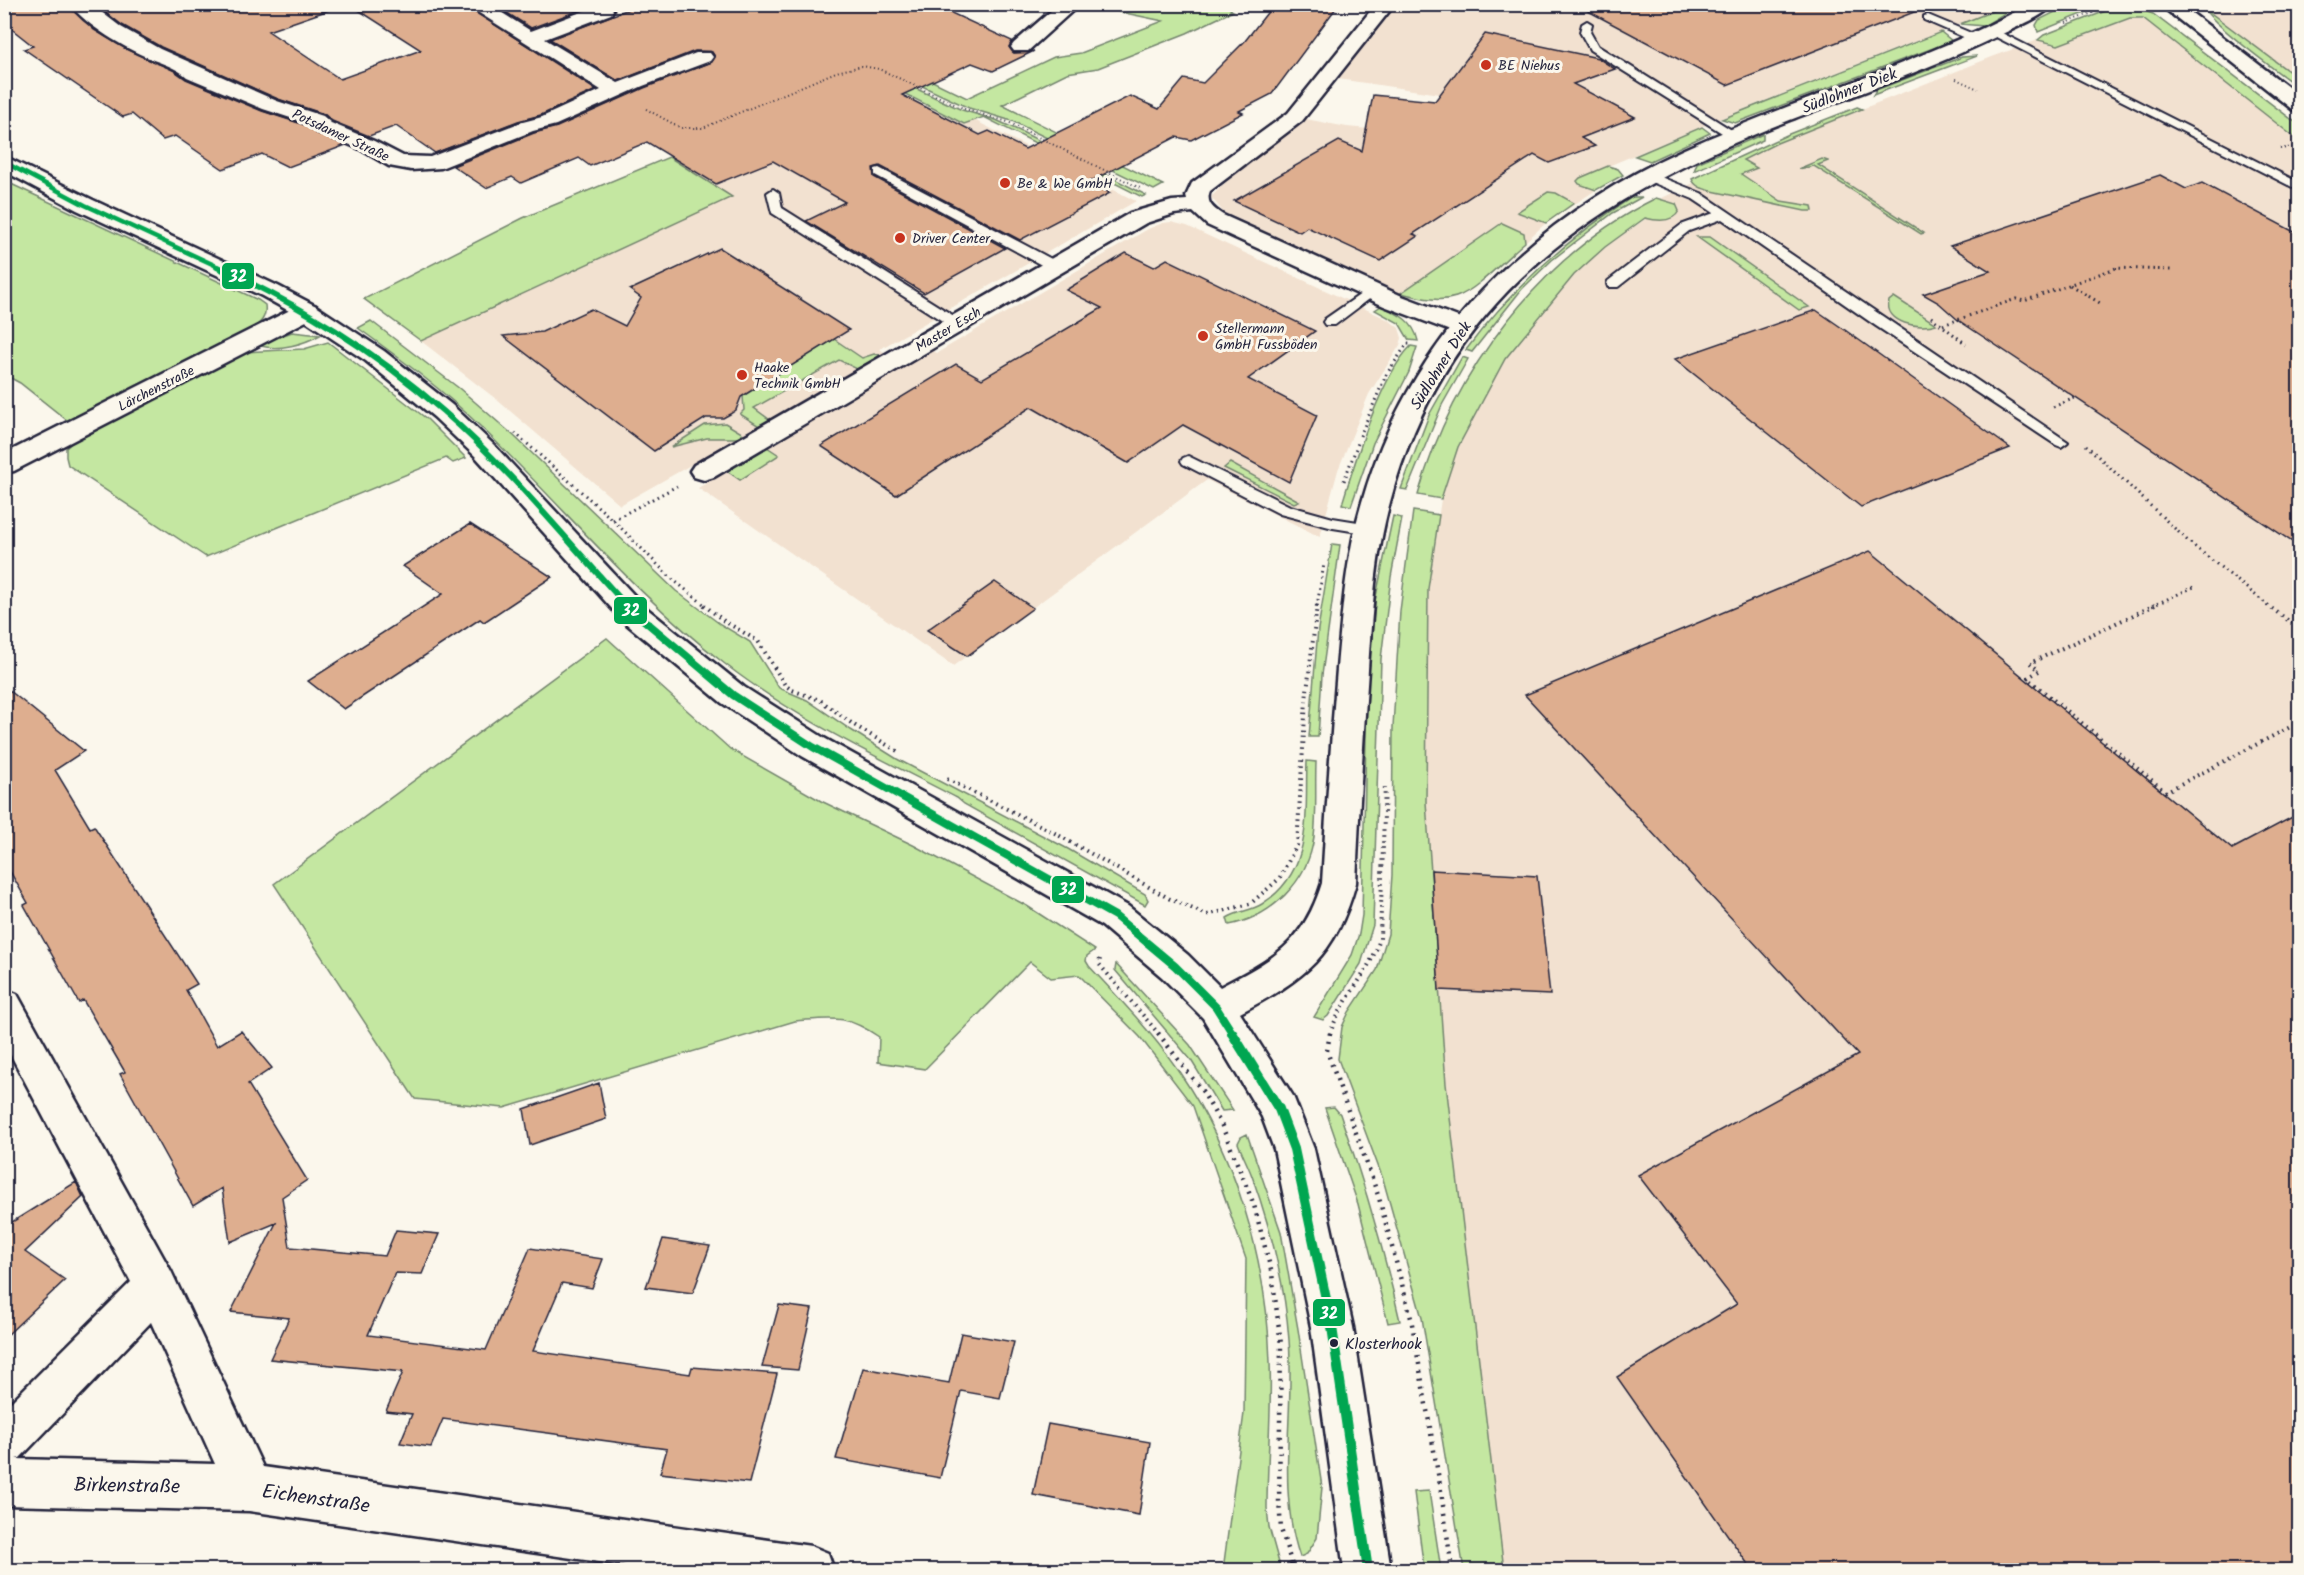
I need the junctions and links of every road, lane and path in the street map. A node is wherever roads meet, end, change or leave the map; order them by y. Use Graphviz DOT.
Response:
graph roads {
  1 [pos="80,4"];
  2 [pos="474,4"];
  3 [pos="1071,4"];
  4 [pos="1386,4"];
  5 [pos="2045,4"];
  6 [pos="2085,4"];
  7 [pos="2168,4"];
  8 [pos="2144,8"];
  9 [pos="604,10"];
  10 [pos="2099,10"];
  11 [pos="1928,18"];
  12 [pos="1587,24"];
  13 [pos="530,38"];
  14 [pos="1997,39"];
  15 [pos="1021,47"];
  16 [pos="703,57"];
  17 [pos="1951,76"];
  18 [pos="1978,89"];
  19 [pos="617,91"];
  20 [pos="2300,106"];
  21 [pos="1734,136"];
  22 [pos="4,162"];
  23 [pos="879,172"];
  24 [pos="1648,176"];
  25 [pos="2300,188"];
  26 [pos="1141,189"];
  27 [pos="773,193"];
  28 [pos="1199,205"];
  29 [pos="1724,214"];
  30 [pos="1054,266"];
  31 [pos="2171,270"];
  32 [pos="1613,284"];
  33 [pos="2070,285"];
  34 [pos="1371,291"];
  35 [pos="2100,303"];
  36 [pos="307,311"];
  37 [pos="1931,317"];
  38 [pos="1330,322"];
  39 [pos="957,324"];
  40 [pos="1942,326"];
  41 [pos="1462,327"];
  42 [pos="1969,346"];
  43 [pos="2075,398"];
  44 [pos="2057,416"];
  45 [pos="508,427"];
  46 [pos="2081,440"];
  47 [pos="2061,442"];
  48 [pos="1188,461"];
  49 [pos="4,465"];
  50 [pos="704,471"];
  51 [pos="613,520"];
  52 [pos="1370,529"];
  53 [pos="2196,586"];
  54 [pos="2300,629"];
  55 [pos="2300,722"];
  56 [pos="902,754"];
  57 [pos="939,774"];
  58 [pos="1385,782"];
  59 [pos="2165,792"];
  60 [pos="1207,915"];
  61 [pos="1100,959"];
  62 [pos="1216,1007"];
  63 [pos="6,1012"];
  64 [pos="156,1286"];
  65 [pos="4,1442"];
  66 [pos="4,1482"];
  67 [pos="249,1488"];
  68 [pos="1292,1565"];
  69 [pos="811,1570"];
  70 [pos="1368,1570"];
  71 [pos="1452,1570"];
  1 -- 19 [label="street, Potsdamer Straße"];
  2 -- 13 [label="street"];
  3 -- 15 [label="street"];
  4 -- 28 [label="street"];
  5 -- 14 [label="street, Südlohner Diek"];
  6 -- 10 [label="path"];
  7 -- 20 [label="street"];
  8 -- 10 [label="path"];
  9 -- 13 [label="street"];
  10 -- 14 [label="path"];
  11 -- 14 [label="lane"];
  12 -- 21 [label="lane"];
  13 -- 19 [label="street"];
  14 -- 21 [label="street, Südlohner Diek"];
  14 -- 25 [label="lane"];
  16 -- 19 [label="street, Potsdamer Straße"];
  17 -- 18 [label="path"];
  19 -- 26 [label="path"];
  21 -- 24 [label="street, Südlohner Diek"];
  22 -- 36 [label="street"];
  23 -- 30 [label="lane"];
  24 -- 29 [label="lane"];
  24 -- 41 [label="street, Südlohner Diek"];
  27 -- 39 [label="lane"];
  28 -- 30 [label="street, Master Esch"];
  28 -- 34 [label="street"];
  29 -- 32 [label="lane"];
  29 -- 47 [label="lane"];
  30 -- 39 [label="street, Master Esch"];
  31 -- 33 [label="path"];
  33 -- 35 [label="path"];
  33 -- 40 [label="path"];
  34 -- 38 [label="lane"];
  34 -- 41 [label="street"];
  36 -- 49 [label="street, Lärchenstraße"];
  36 -- 62 [label="street"];
  37 -- 40 [label="path"];
  39 -- 50 [label="street, Master Esch"];
  40 -- 42 [label="path"];
  41 -- 52 [label="street, Südlohner Diek"];
  43 -- 44 [label="path"];
  45 -- 51 [label="path"];
  46 -- 54 [label="path"];
  48 -- 52 [label="lane"];
  50 -- 51 [label="path"];
  51 -- 56 [label="path"];
  52 -- 62 [label="street, Südlohner Diek"];
  53 -- 59 [label="path"];
  55 -- 59 [label="path"];
  57 -- 60 [label="path"];
  58 -- 71 [label="path"];
  61 -- 68 [label="path"];
  62 -- 70 [label="street"];
  63 -- 64 [label="street, Eichenstraße"];
  64 -- 65 [label="street"];
  64 -- 67 [label="street, Eichenstraße"];
  66 -- 67 [label="street, Birkenstraße"];
  67 -- 69 [label="street, Eichenstraße"];
}
